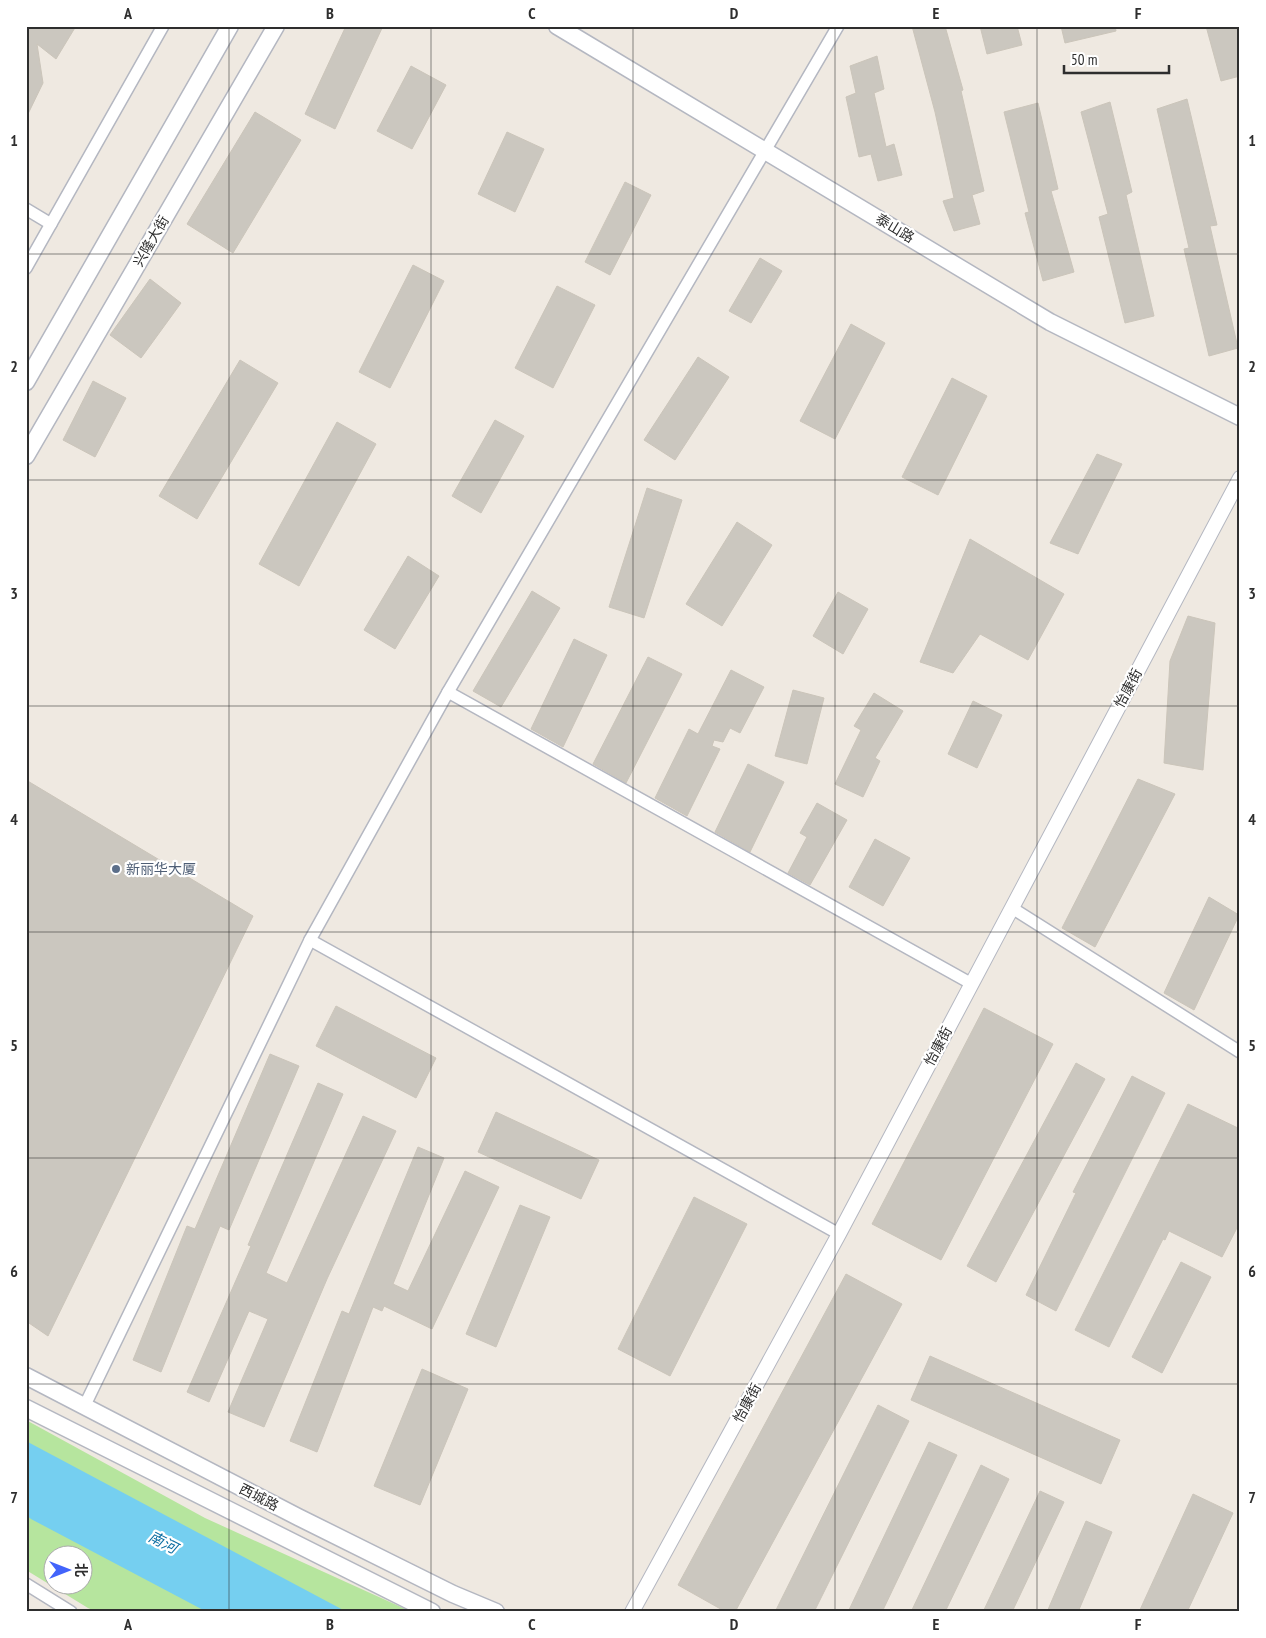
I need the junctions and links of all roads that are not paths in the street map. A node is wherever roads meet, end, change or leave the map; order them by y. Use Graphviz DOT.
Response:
graph roads {
  1 [pos="163,26"];
  2 [pos="230,26"];
  3 [pos="276,26"];
  4 [pos="557,26"];
  5 [pos="838,26"];
  6 [pos="766,150"];
  7 [pos="26,209"];
  8 [pos="51,224"];
  9 [pos="26,268"];
  10 [pos="26,382"];
  11 [pos="1240,417"];
  12 [pos="26,456"];
  13 [pos="1240,478"];
  14 [pos="448,692"];
  15 [pos="1012,908"];
  16 [pos="310,940"];
  17 [pos="972,984"];
  18 [pos="1240,1052"];
  19 [pos="839,1234"];
  20 [pos="26,1376"];
  21 [pos="84,1407"];
  22 [pos="26,1408"];
  23 [pos="26,1584"];
  24 [pos="71,1612"];
  25 [pos="432,1612"];
  26 [pos="496,1612"];
  27 [pos="632,1612"];
  1 -- 8 [label="street"];
  2 -- 10 [label="main road"];
  3 -- 12 [label="main road, 兴隆大街"];
  4 -- 6 [label="main road, 泰山路"];
  5 -- 6 [label="street"];
  6 -- 11 [label="main road, 泰山路"];
  6 -- 14 [label="street"];
  7 -- 8 [label="street"];
  8 -- 9 [label="street"];
  13 -- 15 [label="street, 怡康街"];
  14 -- 16 [label="street"];
  14 -- 17 [label="street"];
  15 -- 17 [label="street, 怡康街"];
  15 -- 18 [label="street"];
  16 -- 19 [label="street"];
  16 -- 21 [label="street"];
  17 -- 19 [label="street, 怡康街"];
  19 -- 27 [label="street, 怡康街"];
  20 -- 21 [label="main road, 西城路"];
  21 -- 26 [label="main road, 西城路"];
  22 -- 25 [label="main road, 西城路"];
  23 -- 24 [label="street"];
}
